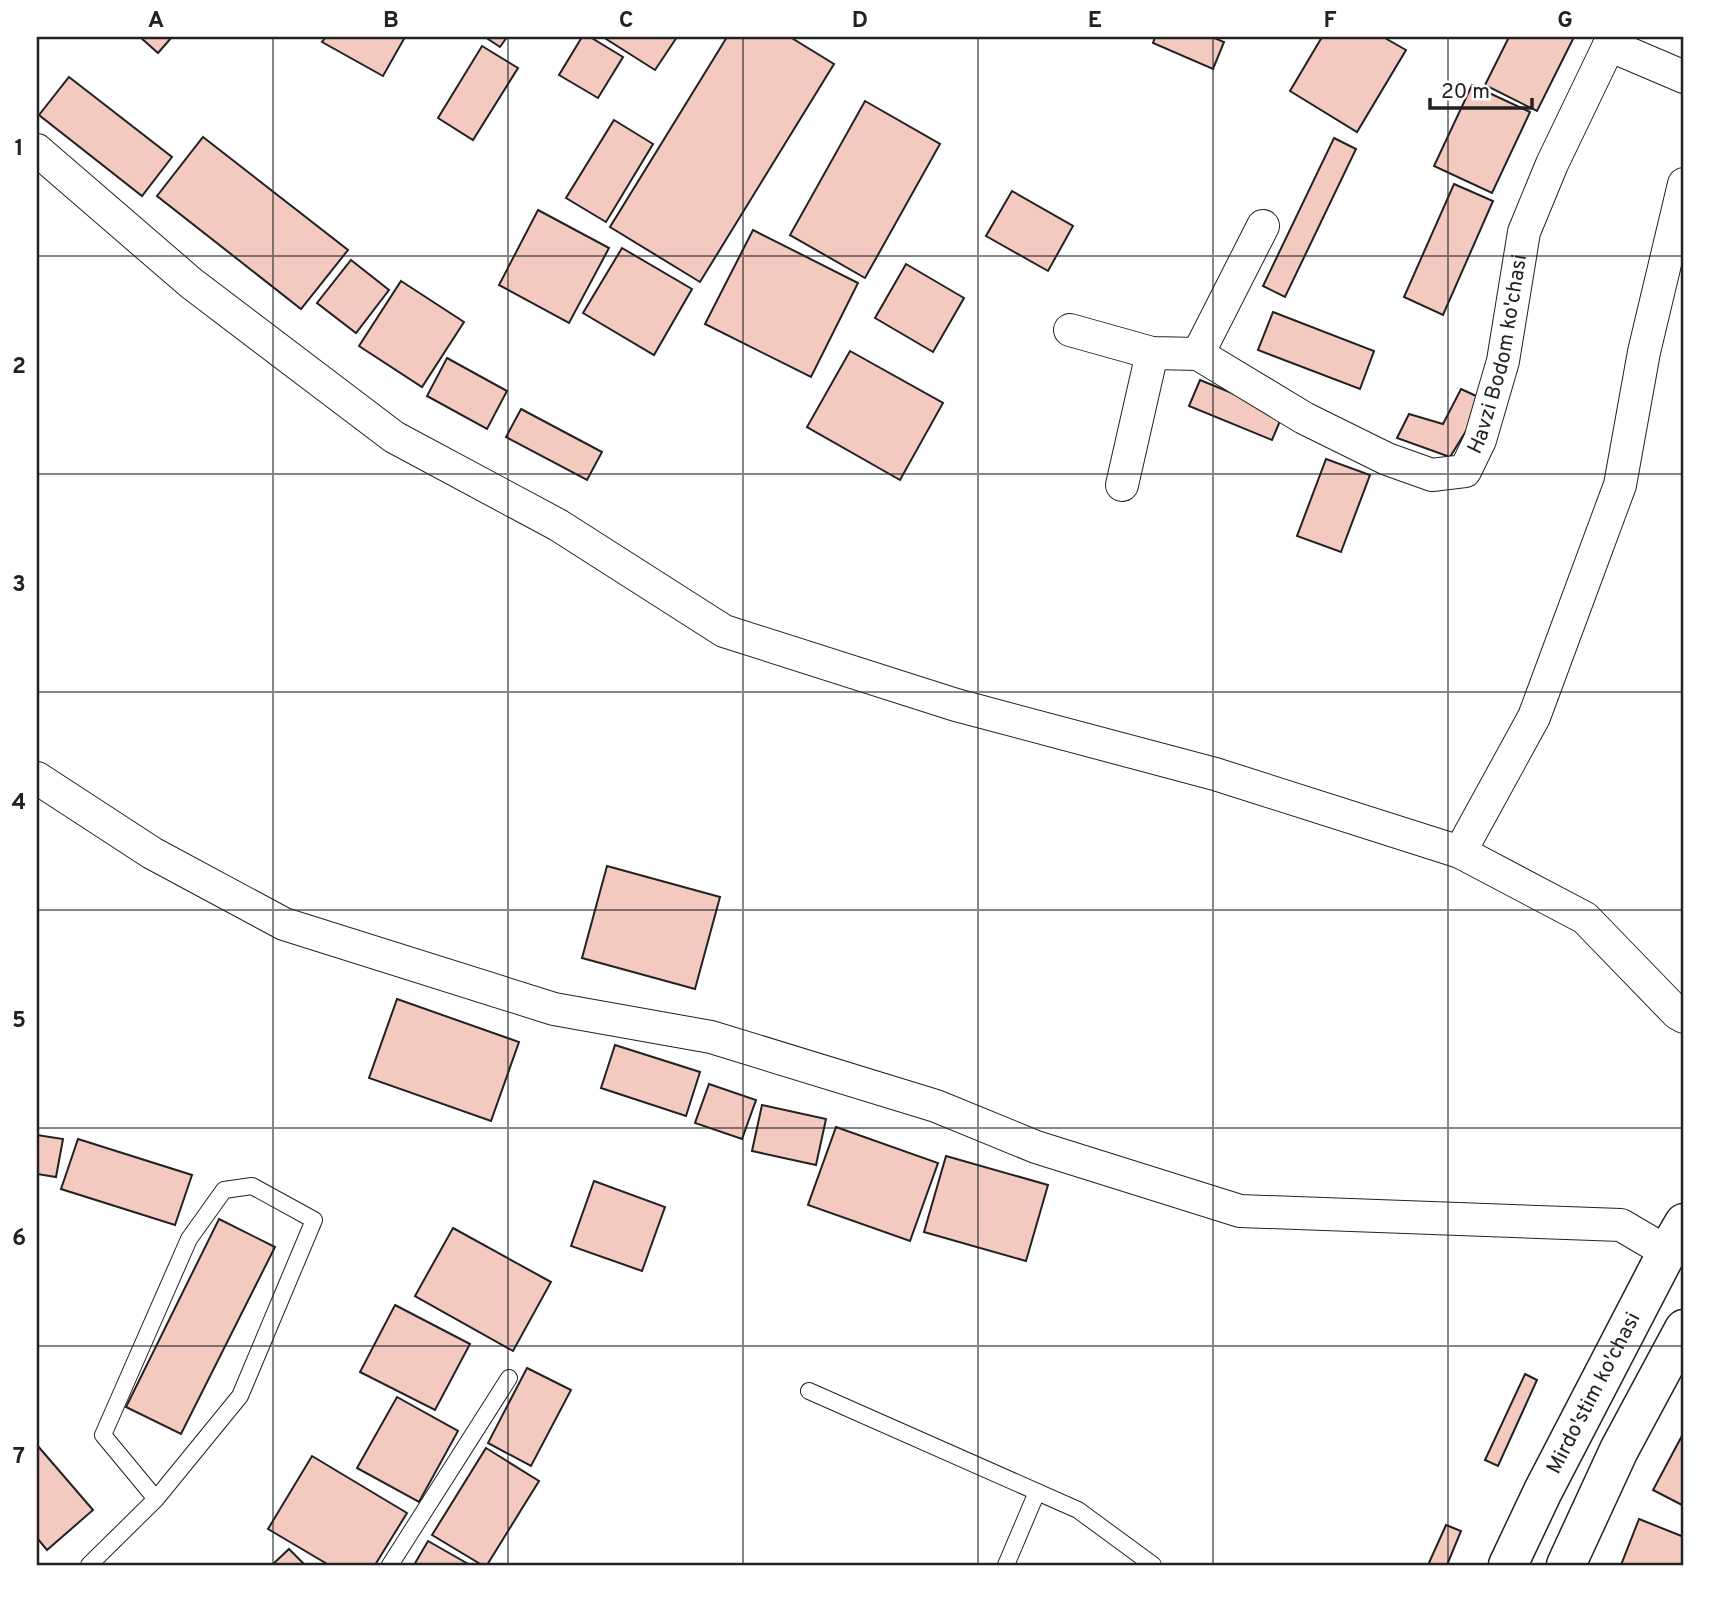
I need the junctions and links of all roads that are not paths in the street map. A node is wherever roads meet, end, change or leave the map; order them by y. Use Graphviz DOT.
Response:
graph roads {
  1 [pos="1611,41"];
  2 [pos="1684,76"];
  3 [pos="37,150"];
  4 [pos="1684,184"];
  5 [pos="1263,226"];
  6 [pos="1070,330"];
  7 [pos="1152,353"];
  8 [pos="1198,354"];
  9 [pos="1122,485"];
  10 [pos="37,778"];
  11 [pos="1460,852"];
  12 [pos="1684,1017"];
  13 [pos="1678,1246"];
  14 [pos="1680,1344"];
  15 [pos="509,1378"];
  16 [pos="808,1391"];
  17 [pos="1037,1492"];
  18 [pos="156,1499"];
  19 [pos="89,1565"];
  20 [pos="390,1565"];
  21 [pos="1006,1565"];
  22 [pos="1153,1565"];
  23 [pos="1508,1565"];
  24 [pos="1566,1565"];
  1 -- 2 [label="street"];
  1 -- 8 [label="street, Havzi Bodom ko'chasi"];
  3 -- 11 [label="street"];
  4 -- 11 [label="street"];
  5 -- 8 [label="street"];
  6 -- 7 [label="street, Havzi Bodom ko'chasi"];
  7 -- 8 [label="street, Havzi Bodom ko'chasi"];
  7 -- 9 [label="street"];
  10 -- 13 [label="street"];
  11 -- 12 [label="street"];
  13 -- 23 [label="main road, Mirdo'stim ko'chasi"];
  14 -- 24 [label="main road"];
  15 -- 20 [label="lane"];
  16 -- 17 [label="lane"];
  17 -- 21 [label="lane"];
  17 -- 22 [label="lane"];
  18 -- 18 [label="lane"];
  18 -- 19 [label="lane"];
}
